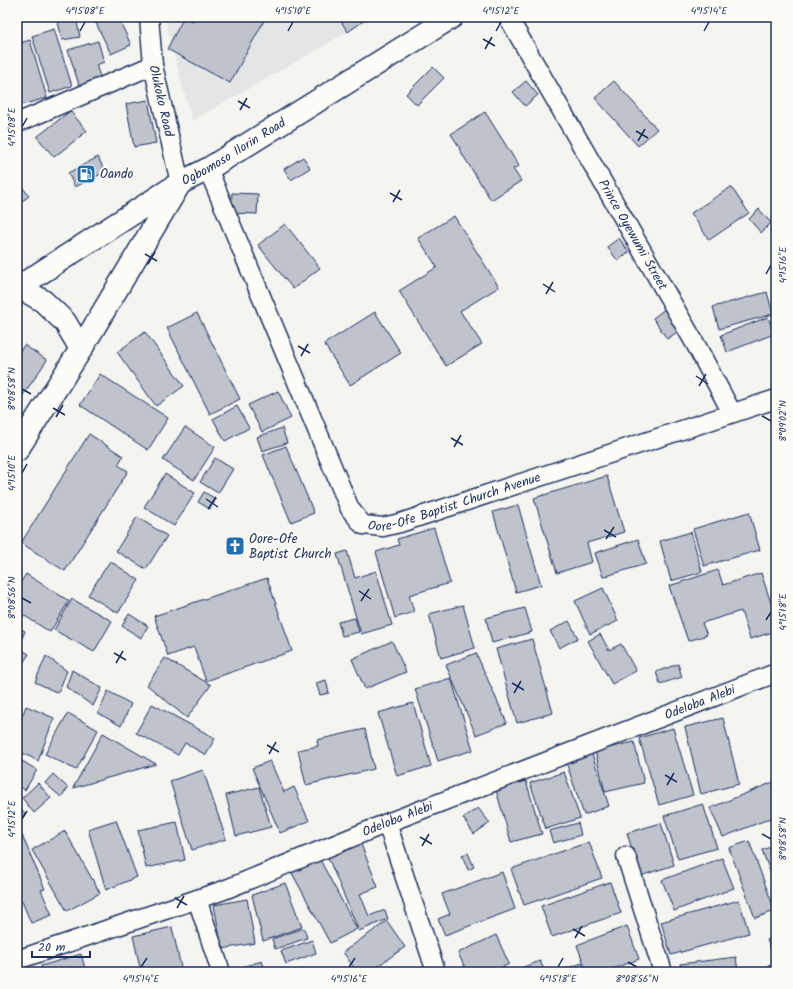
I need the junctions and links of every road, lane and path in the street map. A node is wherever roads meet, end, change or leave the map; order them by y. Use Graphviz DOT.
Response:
graph roads {
  1 [pos="149,17"];
  2 [pos="452,17"];
  3 [pos="508,17"];
  4 [pos="153,65"];
  5 [pos="17,123"];
  6 [pos="208,169"];
  7 [pos="180,183"];
  8 [pos="18,287"];
  9 [pos="81,349"];
  10 [pos="776,399"];
  11 [pos="732,413"];
  12 [pos="17,450"];
  13 [pos="775,677"];
  14 [pos="386,823"];
  15 [pos="626,856"];
  16 [pos="197,899"];
  17 [pos="17,960"];
  18 [pos="221,972"];
  19 [pos="436,972"];
  20 [pos="663,972"];
  1 -- 4 [label="street, Olukoko Road"];
  2 -- 6 [label="main road, Ogbomoso Ilorin Road"];
  3 -- 11 [label="street, Prince Oyewumi Street"];
  4 -- 5 [label="street"];
  4 -- 7 [label="street, Olukoko Road"];
  6 -- 7 [label="main road, Ogbomoso Ilorin Road"];
  6 -- 11 [label="street, Oore-Ofe Baptist Church Avenue"];
  7 -- 8 [label="main road, Ogbomoso Ilorin Road"];
  7 -- 9 [label="main road"];
  8 -- 9 [label="main road"];
  9 -- 12 [label="main road"];
  10 -- 11 [label="street"];
  13 -- 14 [label="street, Odeloba Alebi"];
  14 -- 16 [label="street, Odeloba Alebi"];
  14 -- 19 [label="street"];
  15 -- 20 [label="street"];
  16 -- 17 [label="street, Odeloba Alebi"];
  16 -- 18 [label="street"];
}
